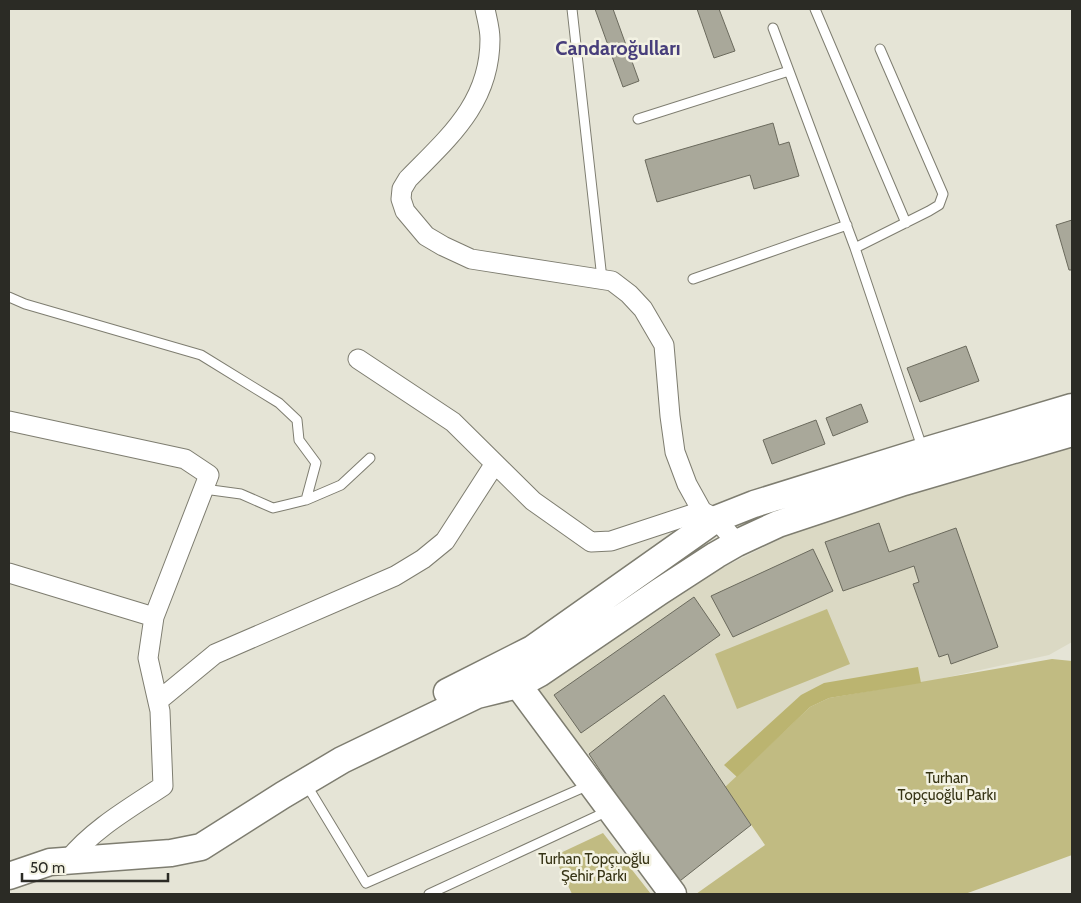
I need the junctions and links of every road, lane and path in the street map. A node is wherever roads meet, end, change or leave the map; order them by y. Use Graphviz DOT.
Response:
graph roads {
  1 [pos="485,9"];
  2 [pos="572,9"];
  3 [pos="815,9"];
  4 [pos="773,28"];
  5 [pos="880,49"];
  6 [pos="789,71"];
  7 [pos="638,118"];
  8 [pos="906,223"];
  9 [pos="847,226"];
  10 [pos="855,248"];
  11 [pos="602,279"];
  12 [pos="694,279"];
  13 [pos="9,297"];
  14 [pos="358,359"];
  15 [pos="1072,407"];
  16 [pos="9,421"];
  17 [pos="1072,433"];
  18 [pos="370,458"];
  19 [pos="927,463"];
  20 [pos="494,465"];
  21 [pos="204,489"];
  22 [pos="306,500"];
  23 [pos="709,515"];
  24 [pos="737,543"];
  25 [pos="9,573"];
  26 [pos="154,616"];
  27 [pos="506,662"];
  28 [pos="518,685"];
  29 [pos="158,700"];
  30 [pos="305,782"];
  31 [pos="591,784"];
  32 [pos="611,810"];
  33 [pos="171,853"];
  34 [pos="68,860"];
  35 [pos="9,876"];
  36 [pos="429,894"];
  37 [pos="674,894"];
  1 -- 11 [label="street"];
  2 -- 11 [label="lane"];
  3 -- 8 [label="lane"];
  4 -- 6 [label="lane"];
  5 -- 8 [label="lane"];
  6 -- 7 [label="lane"];
  6 -- 9 [label="lane"];
  8 -- 10 [label="lane"];
  9 -- 10 [label="lane"];
  9 -- 12 [label="lane"];
  10 -- 19 [label="lane"];
  11 -- 23 [label="street"];
  13 -- 22 [label="lane"];
  14 -- 20 [label="street"];
  15 -- 19 [label="main road"];
  16 -- 21 [label="street"];
  17 -- 19 [label="main road"];
  18 -- 22 [label="lane"];
  19 -- 23 [label="main road"];
  19 -- 24 [label="main road"];
  20 -- 23 [label="street"];
  20 -- 29 [label="street"];
  21 -- 22 [label="lane"];
  21 -- 26 [label="street"];
  23 -- 24 [label="street"];
  23 -- 27 [label="main road"];
  24 -- 28 [label="main road"];
  25 -- 26 [label="street"];
  26 -- 29 [label="street"];
  27 -- 28 [label="main road"];
  27 -- 33 [label="main road"];
  28 -- 30 [label="main road"];
  28 -- 31 [label="main road"];
  29 -- 34 [label="street"];
  30 -- 31 [label="lane"];
  30 -- 33 [label="main road"];
  31 -- 32 [label="main road"];
  32 -- 36 [label="lane"];
  32 -- 37 [label="main road"];
  33 -- 34 [label="main road"];
  34 -- 35 [label="main road"];
}
